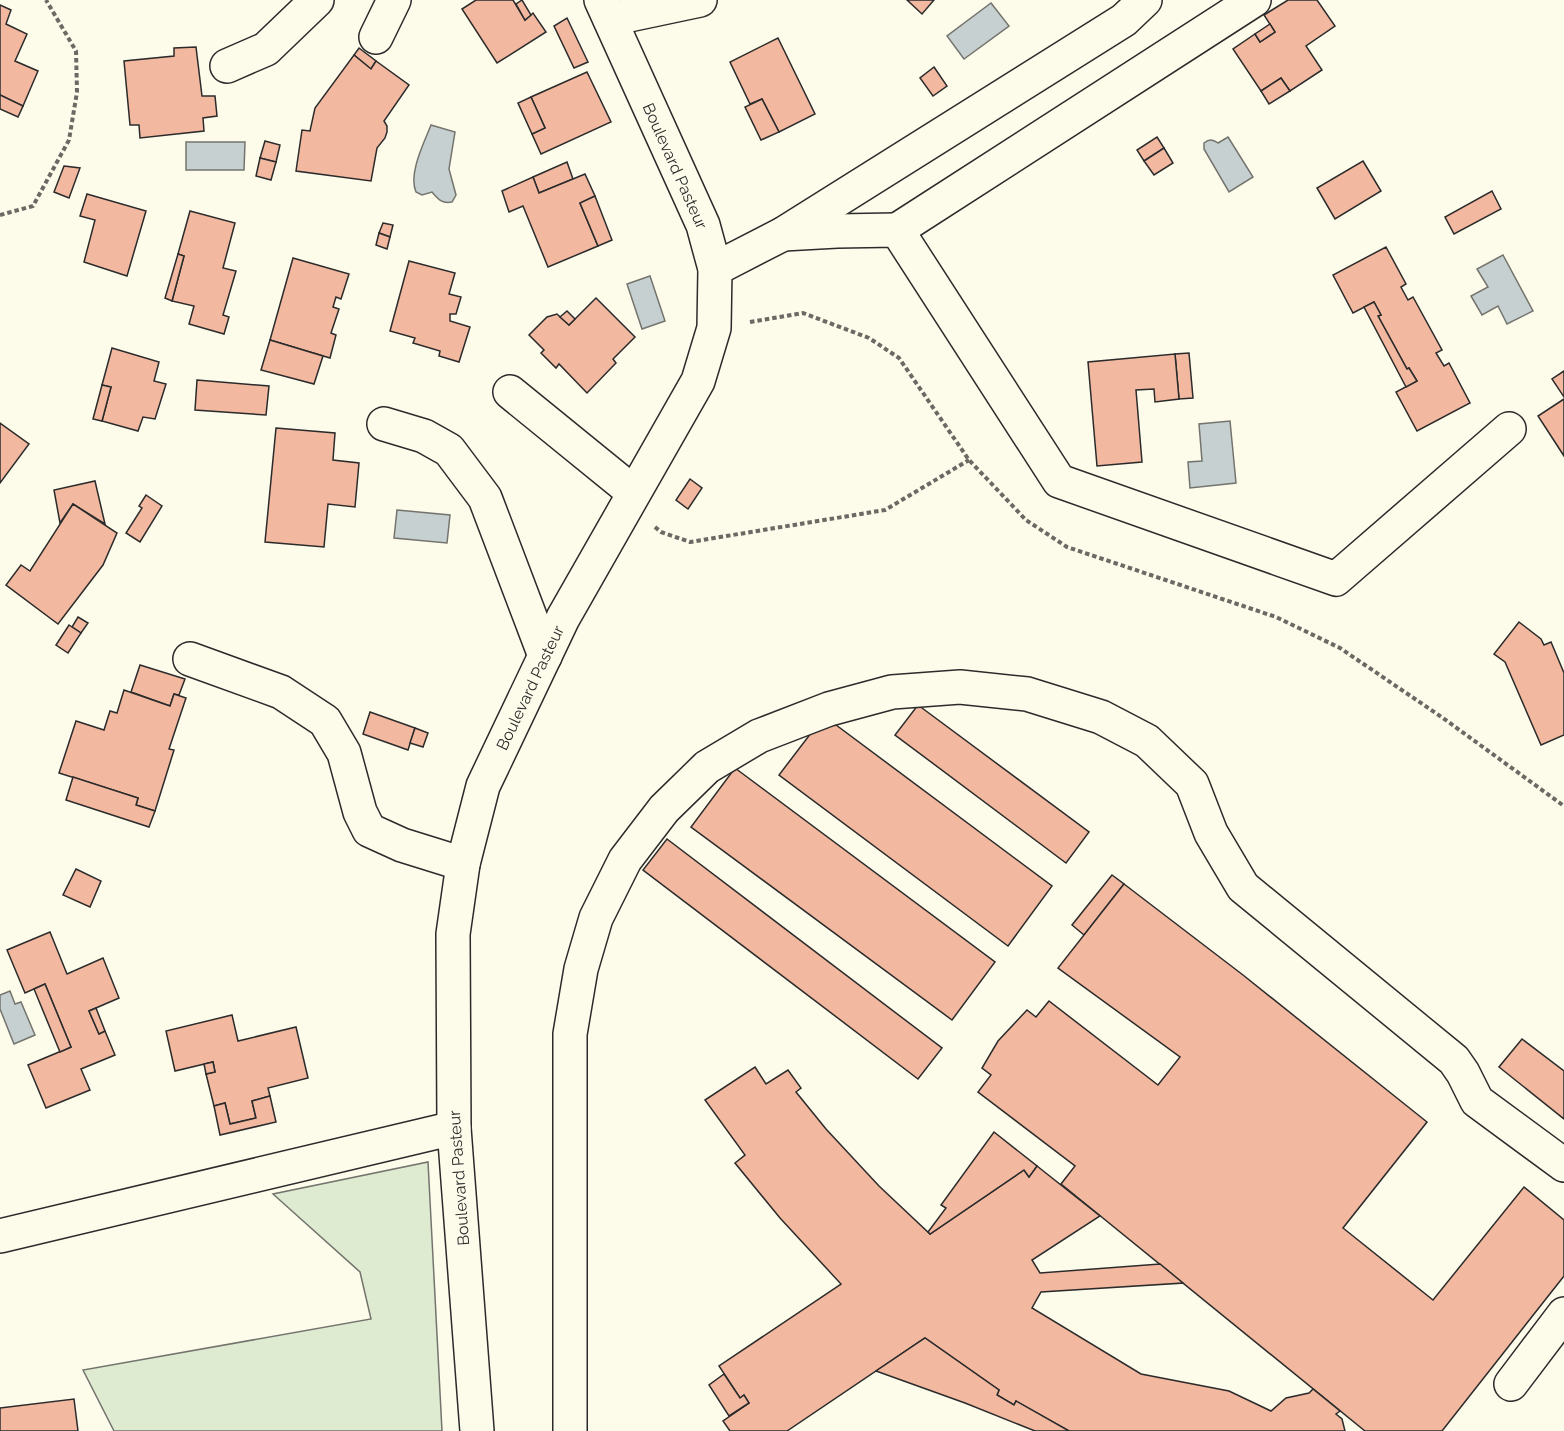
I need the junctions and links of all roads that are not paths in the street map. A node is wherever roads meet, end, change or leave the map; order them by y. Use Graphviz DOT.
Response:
graph roads {
  1 [pos="317,0"];
  2 [pos="394,0"];
  3 [pos="700,0"];
  4 [pos="1145,0"];
  5 [pos="1254,0"];
  6 [pos="606,10"];
  7 [pos="376,37"];
  8 [pos="227,66"];
  9 [pos="897,230"];
  10 [pos="783,234"];
  11 [pos="715,269"];
  12 [pos="510,392"];
  13 [pos="384,424"];
  14 [pos="1509,429"];
  15 [pos="630,498"];
  16 [pos="545,656"];
  17 [pos="190,659"];
  18 [pos="463,864"];
  19 [pos="454,1128"];
  20 [pos="1564,1165"];
  21 [pos="0,1236"];
  22 [pos="1564,1314"];
  23 [pos="1511,1384"];
  24 [pos="477,1431"];
  25 [pos="570,1431"];
  1 -- 8 [label="street"];
  2 -- 7 [label="street"];
  3 -- 6 [label="street"];
  4 -- 10 [label="street"];
  5 -- 9 [label="street"];
  6 -- 11 [label="street, Boulevard Pasteur"];
  9 -- 10 [label="street"];
  9 -- 14 [label="street"];
  10 -- 11 [label="street"];
  11 -- 15 [label="street, Boulevard Pasteur"];
  12 -- 15 [label="street"];
  13 -- 16 [label="street"];
  15 -- 16 [label="street, Boulevard Pasteur"];
  16 -- 18 [label="street, Boulevard Pasteur"];
  17 -- 18 [label="street"];
  18 -- 19 [label="street, Boulevard Pasteur"];
  19 -- 21 [label="street"];
  19 -- 24 [label="street, Boulevard Pasteur"];
  20 -- 25 [label="street"];
  22 -- 23 [label="street"];
}
